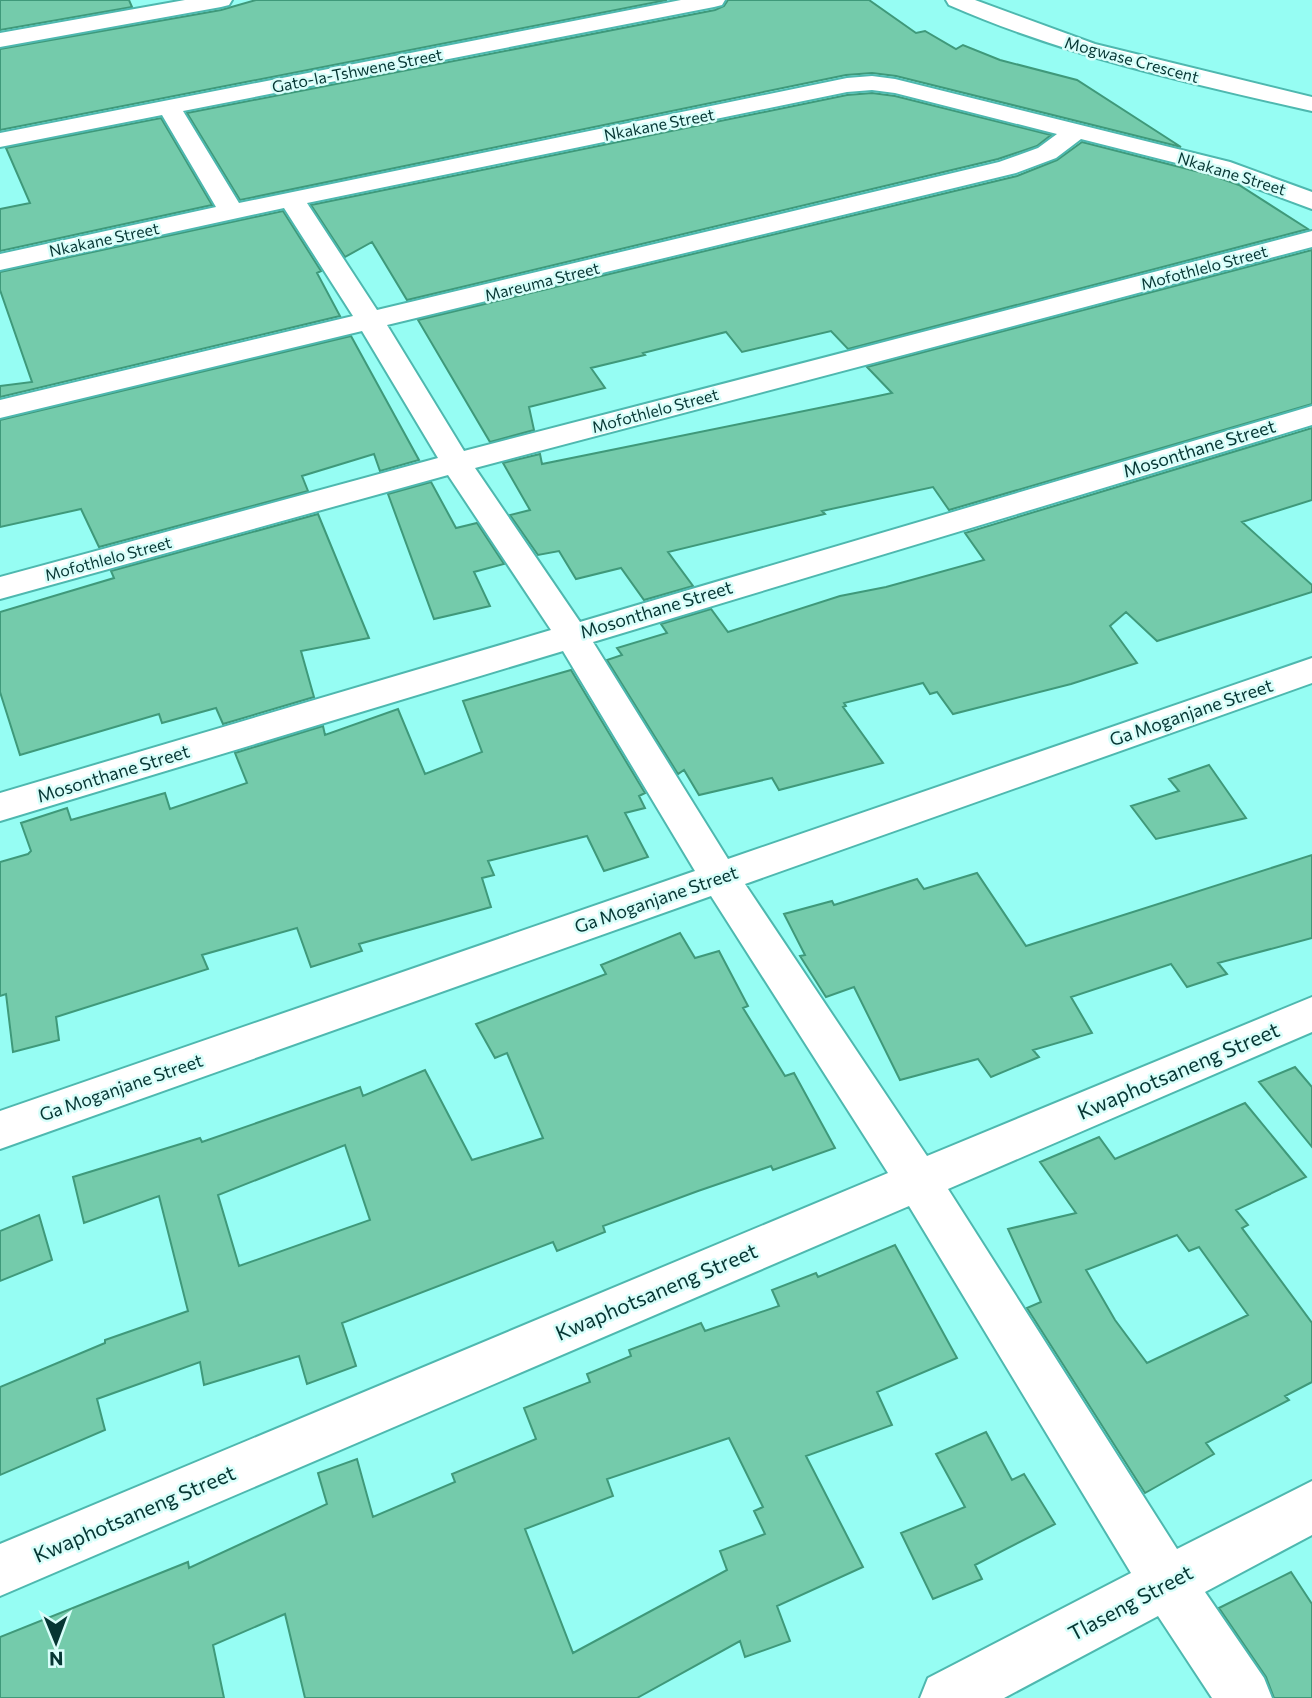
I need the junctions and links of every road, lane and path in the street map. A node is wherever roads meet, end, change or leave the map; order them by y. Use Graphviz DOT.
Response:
graph roads {
  1 [pos="221,0"];
  2 [pos="714,0"];
  3 [pos="957,0"];
  4 [pos="0,40"];
  5 [pos="1312,104"];
  6 [pos="169,107"];
  7 [pos="1075,132"];
  8 [pos="0,140"];
  9 [pos="291,198"];
  10 [pos="1312,201"];
  11 [pos="231,211"];
  12 [pos="1312,239"];
  13 [pos="0,261"];
  14 [pos="371,322"];
  15 [pos="0,409"];
  16 [pos="1312,415"];
  17 [pos="456,463"];
  18 [pos="0,588"];
  19 [pos="571,635"];
  20 [pos="1312,670"];
  21 [pos="0,807"];
  22 [pos="719,877"];
  23 [pos="1312,1014"];
  24 [pos="0,1130"];
  25 [pos="918,1180"];
  26 [pos="1312,1507"];
  27 [pos="0,1570"];
  28 [pos="1167,1582"];
  29 [pos="948,1698"];
  30 [pos="1244,1698"];
  1 -- 4 [label="street"];
  2 -- 6 [label="street, Gato-la-Tshwene Street"];
  3 -- 5 [label="street, Mogwase Crescent"];
  6 -- 8 [label="street, Gato-la-Tshwene Street"];
  6 -- 11 [label="street"];
  7 -- 9 [label="street, Nkakane Street"];
  7 -- 10 [label="street, Nkakane Street"];
  7 -- 14 [label="street, Mareuma Street"];
  9 -- 11 [label="street, Nkakane Street"];
  9 -- 14 [label="street"];
  11 -- 13 [label="street, Nkakane Street"];
  12 -- 17 [label="street, Mofothlelo Street"];
  14 -- 15 [label="street, Mareuma Street"];
  14 -- 17 [label="street"];
  16 -- 19 [label="street, Mosonthane Street"];
  17 -- 18 [label="street, Mofothlelo Street"];
  17 -- 19 [label="street"];
  19 -- 21 [label="street, Mosonthane Street"];
  19 -- 22 [label="street"];
  20 -- 22 [label="street, Ga Moganjane Street"];
  22 -- 24 [label="street, Ga Moganjane Street"];
  22 -- 25 [label="street"];
  23 -- 25 [label="street, Kwaphotsaneng Street"];
  25 -- 27 [label="street, Kwaphotsaneng Street"];
  25 -- 28 [label="street"];
  26 -- 28 [label="street, Tlaseng Street"];
  28 -- 29 [label="street, Tlaseng Street"];
  28 -- 30 [label="street"];
}
